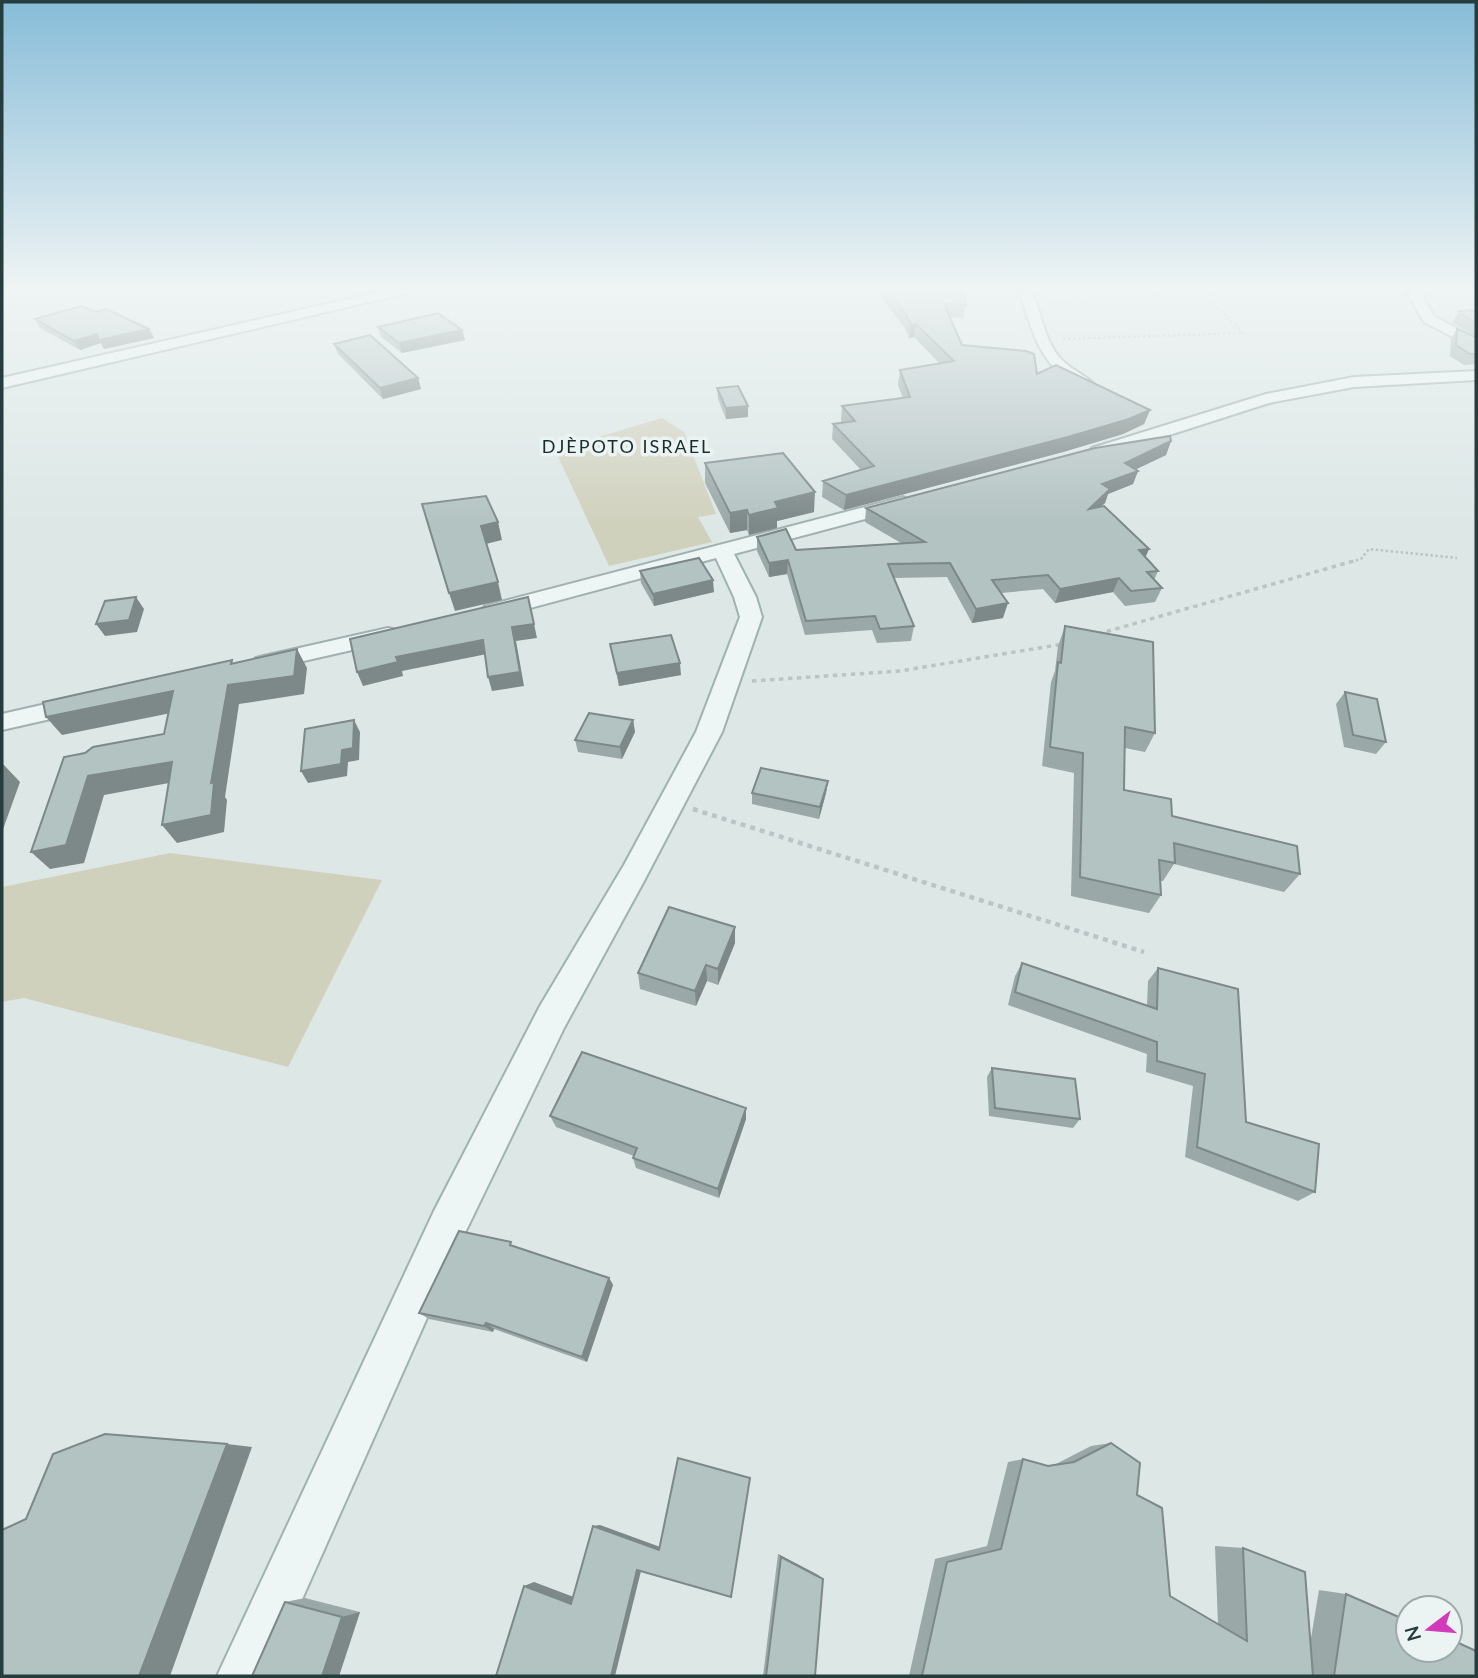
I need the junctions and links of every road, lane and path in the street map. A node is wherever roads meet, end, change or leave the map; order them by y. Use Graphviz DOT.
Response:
graph roads {
  1 [pos="66,367"];
  2 [pos="1058,367"];
  3 [pos="1476,375"];
  4 [pos="2,383"];
  5 [pos="1107,396"];
  6 [pos="1149,418"];
  7 [pos="1171,429"];
  8 [pos="1082,456"];
  9 [pos="922,498"];
  10 [pos="723,552"];
  11 [pos="1457,558"];
  12 [pos="477,615"];
  13 [pos="410,630"];
  14 [pos="1097,634"];
  15 [pos="1071,642"];
  16 [pos="247,667"];
  17 [pos="727,683"];
  18 [pos="97,701"];
  19 [pos="2,722"];
  20 [pos="672,803"];
  21 [pos="1144,952"];
  22 [pos="242,1676"];
  1 -- 4 [label="street"];
  2 -- 5 [label="street"];
  3 -- 7 [label="street"];
  6 -- 7 [label="street"];
  7 -- 8 [label="street"];
  9 -- 10 [label="street"];
  10 -- 12 [label="street"];
  10 -- 17 [label="street"];
  11 -- 14 [label="path"];
  13 -- 16 [label="street"];
  15 -- 17 [label="path"];
  17 -- 20 [label="street"];
  18 -- 19 [label="street"];
  20 -- 21 [label="path"];
  20 -- 22 [label="street"];
}
